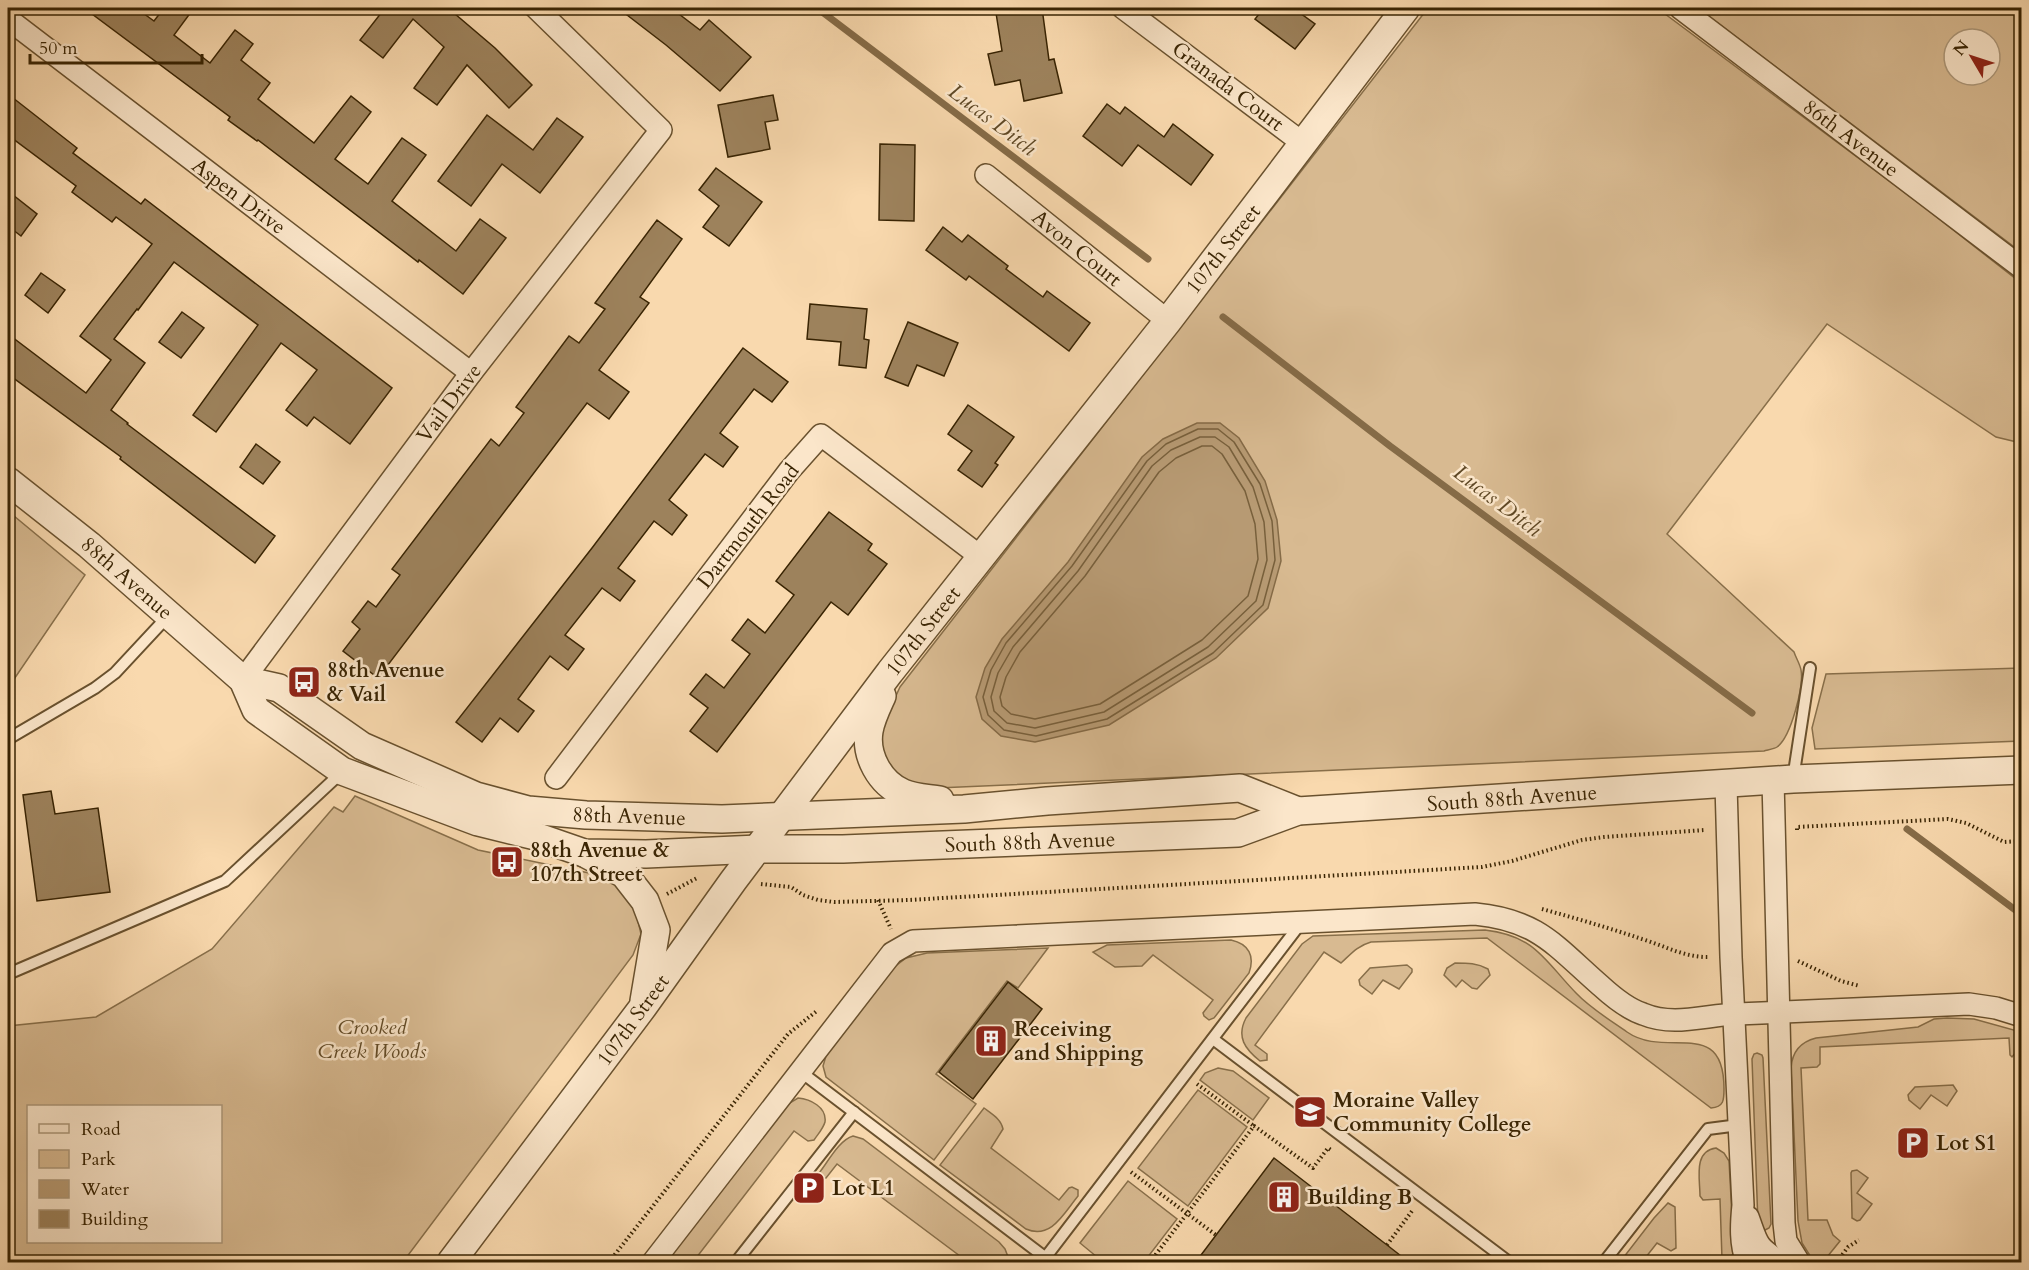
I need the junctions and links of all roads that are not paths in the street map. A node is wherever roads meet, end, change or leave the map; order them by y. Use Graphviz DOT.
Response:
graph roads {
  1 [pos="536,8"];
  2 [pos="1123,8"];
  3 [pos="1406,8"];
  4 [pos="1680,8"];
  5 [pos="8,19"];
  6 [pos="1304,144"];
  7 [pos="986,176"];
  8 [pos="2022,268"];
  9 [pos="1168,321"];
  10 [pos="471,373"];
  11 [pos="8,481"];
  12 [pos="981,557"];
  13 [pos="169,615"];
  14 [pos="1810,668"];
  15 [pos="890,672"];
  16 [pos="243,680"];
  17 [pos="8,739"];
  18 [pos="2022,770"];
  19 [pos="342,771"];
  20 [pos="556,778"];
  21 [pos="1783,780"];
  22 [pos="1726,784"];
  23 [pos="1047,801"];
  24 [pos="964,809"];
  25 [pos="1298,811"];
  26 [pos="780,818"];
  27 [pos="758,849"];
  28 [pos="584,853"];
  29 [pos="1301,923"];
  30 [pos="8,974"];
  31 [pos="643,1008"];
  32 [pos="1735,1014"];
  33 [pos="1777,1014"];
  34 [pos="2022,1016"];
  35 [pos="1213,1039"];
  36 [pos="801,1072"];
  37 [pos="854,1112"];
  38 [pos="1738,1125"];
  39 [pos="1743,1205"];
  40 [pos="458,1260"];
  41 [pos="1044,1260"];
  42 [pos="653,1263"];
  43 [pos="736,1263"];
  44 [pos="1509,1263"];
  45 [pos="1604,1263"];
  46 [pos="1747,1263"];
  47 [pos="1780,1263"];
  48 [pos="1799,1263"];
  1 -- 10 [label="street, Vail Drive"];
  2 -- 6 [label="street, Granada Court"];
  3 -- 6 [label="street, 107th Street"];
  4 -- 8 [label="street, 86th Avenue"];
  5 -- 10 [label="street, Aspen Drive"];
  6 -- 9 [label="street, 107th Street"];
  7 -- 9 [label="street, Avon Court"];
  9 -- 12 [label="street, 107th Street"];
  10 -- 16 [label="street, Vail Drive"];
  11 -- 13 [label="street, 88th Avenue"];
  12 -- 15 [label="street, 107th Street"];
  12 -- 20 [label="street, Dartmouth Road"];
  13 -- 16 [label="street, 88th Avenue"];
  13 -- 17 [label="lane"];
  14 -- 21 [label="lane"];
  15 -- 24 [label="street"];
  15 -- 26 [label="street, 107th Street"];
  16 -- 19 [label="street, 88th Avenue"];
  16 -- 26 [label="street, 88th Avenue"];
  18 -- 21 [label="street"];
  19 -- 28 [label="street, 88th Avenue"];
  19 -- 30 [label="lane"];
  21 -- 22 [label="street"];
  21 -- 33 [label="street"];
  22 -- 25 [label="street, South 88th Avenue"];
  22 -- 32 [label="street"];
  23 -- 24 [label="street, 88th Avenue"];
  23 -- 25 [label="street, South 88th Avenue"];
  24 -- 26 [label="street, 88th Avenue"];
  25 -- 27 [label="street, South 88th Avenue"];
  26 -- 27 [label="street, 107th Street"];
  27 -- 28 [label="street, 88th Avenue"];
  27 -- 31 [label="street, 107th Street"];
  28 -- 31 [label="street"];
  29 -- 32 [label="street"];
  29 -- 35 [label="lane"];
  29 -- 36 [label="street"];
  31 -- 40 [label="street, 107th Street"];
  32 -- 33 [label="street"];
  32 -- 38 [label="street"];
  33 -- 34 [label="street"];
  33 -- 48 [label="street"];
  35 -- 41 [label="lane"];
  35 -- 44 [label="lane"];
  36 -- 37 [label="lane"];
  36 -- 42 [label="street"];
  37 -- 41 [label="lane"];
  37 -- 43 [label="lane"];
  38 -- 39 [label="street"];
  38 -- 45 [label="lane"];
  39 -- 46 [label="street"];
  39 -- 47 [label="street"];
}
